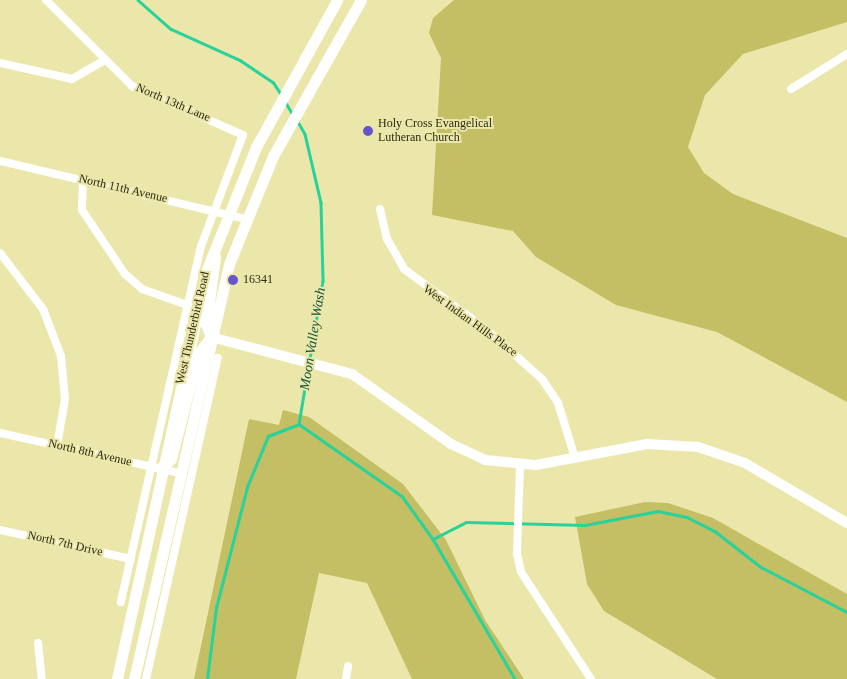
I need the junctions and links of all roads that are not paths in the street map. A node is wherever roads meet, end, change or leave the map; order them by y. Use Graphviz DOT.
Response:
graph roads {
  1 [pos="46,0"];
  2 [pos="337,0"];
  3 [pos="361,0"];
  4 [pos="847,54"];
  5 [pos="102,61"];
  6 [pos="0,63"];
  7 [pos="302,64"];
  8 [pos="320,73"];
  9 [pos="791,89"];
  10 [pos="242,135"];
  11 [pos="0,161"];
  12 [pos="84,180"];
  13 [pos="380,208"];
  14 [pos="212,209"];
  15 [pos="226,212"];
  16 [pos="245,219"];
  17 [pos="215,245"];
  18 [pos="0,253"];
  19 [pos="187,305"];
  20 [pos="212,337"];
  21 [pos="218,358"];
  22 [pos="204,396"];
  23 [pos="0,433"];
  24 [pos="57,446"];
  25 [pos="575,458"];
  26 [pos="520,466"];
  27 [pos="156,468"];
  28 [pos="179,472"];
  29 [pos="847,523"];
  30 [pos="0,530"];
  31 [pos="131,559"];
  32 [pos="121,602"];
  33 [pos="38,643"];
  34 [pos="348,666"];
  35 [pos="42,679"];
  36 [pos="116,679"];
  37 [pos="134,679"];
  38 [pos="146,679"];
  39 [pos="346,679"];
  40 [pos="591,679"];
  1 -- 5 [label="street, North 13th Lane"];
  2 -- 7 [label="main road, West Thunderbird Road"];
  3 -- 8 [label="main road, West Thunderbird Road"];
  4 -- 9 [label="street"];
  5 -- 6 [label="street"];
  5 -- 10 [label="street, North 13th Lane"];
  7 -- 8 [label="main road"];
  7 -- 15 [label="main road, West Thunderbird Road"];
  8 -- 16 [label="main road, West Thunderbird Road"];
  10 -- 14 [label="street, West Thunderbird Road"];
  11 -- 12 [label="street, North 11th Avenue"];
  12 -- 14 [label="street, North 11th Avenue"];
  12 -- 19 [label="street"];
  13 -- 25 [label="street, West Indian Hills Place"];
  14 -- 15 [label="street, North 11th Avenue"];
  14 -- 19 [label="street, West Thunderbird Road"];
  15 -- 16 [label="street, North 11th Avenue"];
  15 -- 17 [label="main road, West Thunderbird Road"];
  16 -- 20 [label="main road, West Thunderbird Road"];
  17 -- 20 [label="main road"];
  17 -- 27 [label="main road, West Thunderbird Road"];
  18 -- 24 [label="street"];
  19 -- 27 [label="street, West Thunderbird Road"];
  20 -- 22 [label="main road, West Thunderbird Road"];
  20 -- 26 [label="street"];
  20 -- 27 [label="main road"];
  21 -- 22 [label="street, West Thunderbird Road"];
  22 -- 28 [label="main road, West Thunderbird Road"];
  22 -- 38 [label="street, West Thunderbird Road"];
  23 -- 24 [label="street, North 8th Avenue"];
  24 -- 27 [label="street, North 8th Avenue"];
  25 -- 26 [label="street"];
  25 -- 29 [label="street"];
  26 -- 40 [label="street"];
  27 -- 28 [label="street, North 8th Avenue"];
  27 -- 31 [label="street, West Thunderbird Road"];
  27 -- 36 [label="main road, West Thunderbird Road"];
  28 -- 37 [label="main road, West Thunderbird Road"];
  30 -- 31 [label="street, North 7th Drive"];
  31 -- 32 [label="street, West Thunderbird Road"];
  33 -- 35 [label="street"];
  34 -- 39 [label="street"];
}
